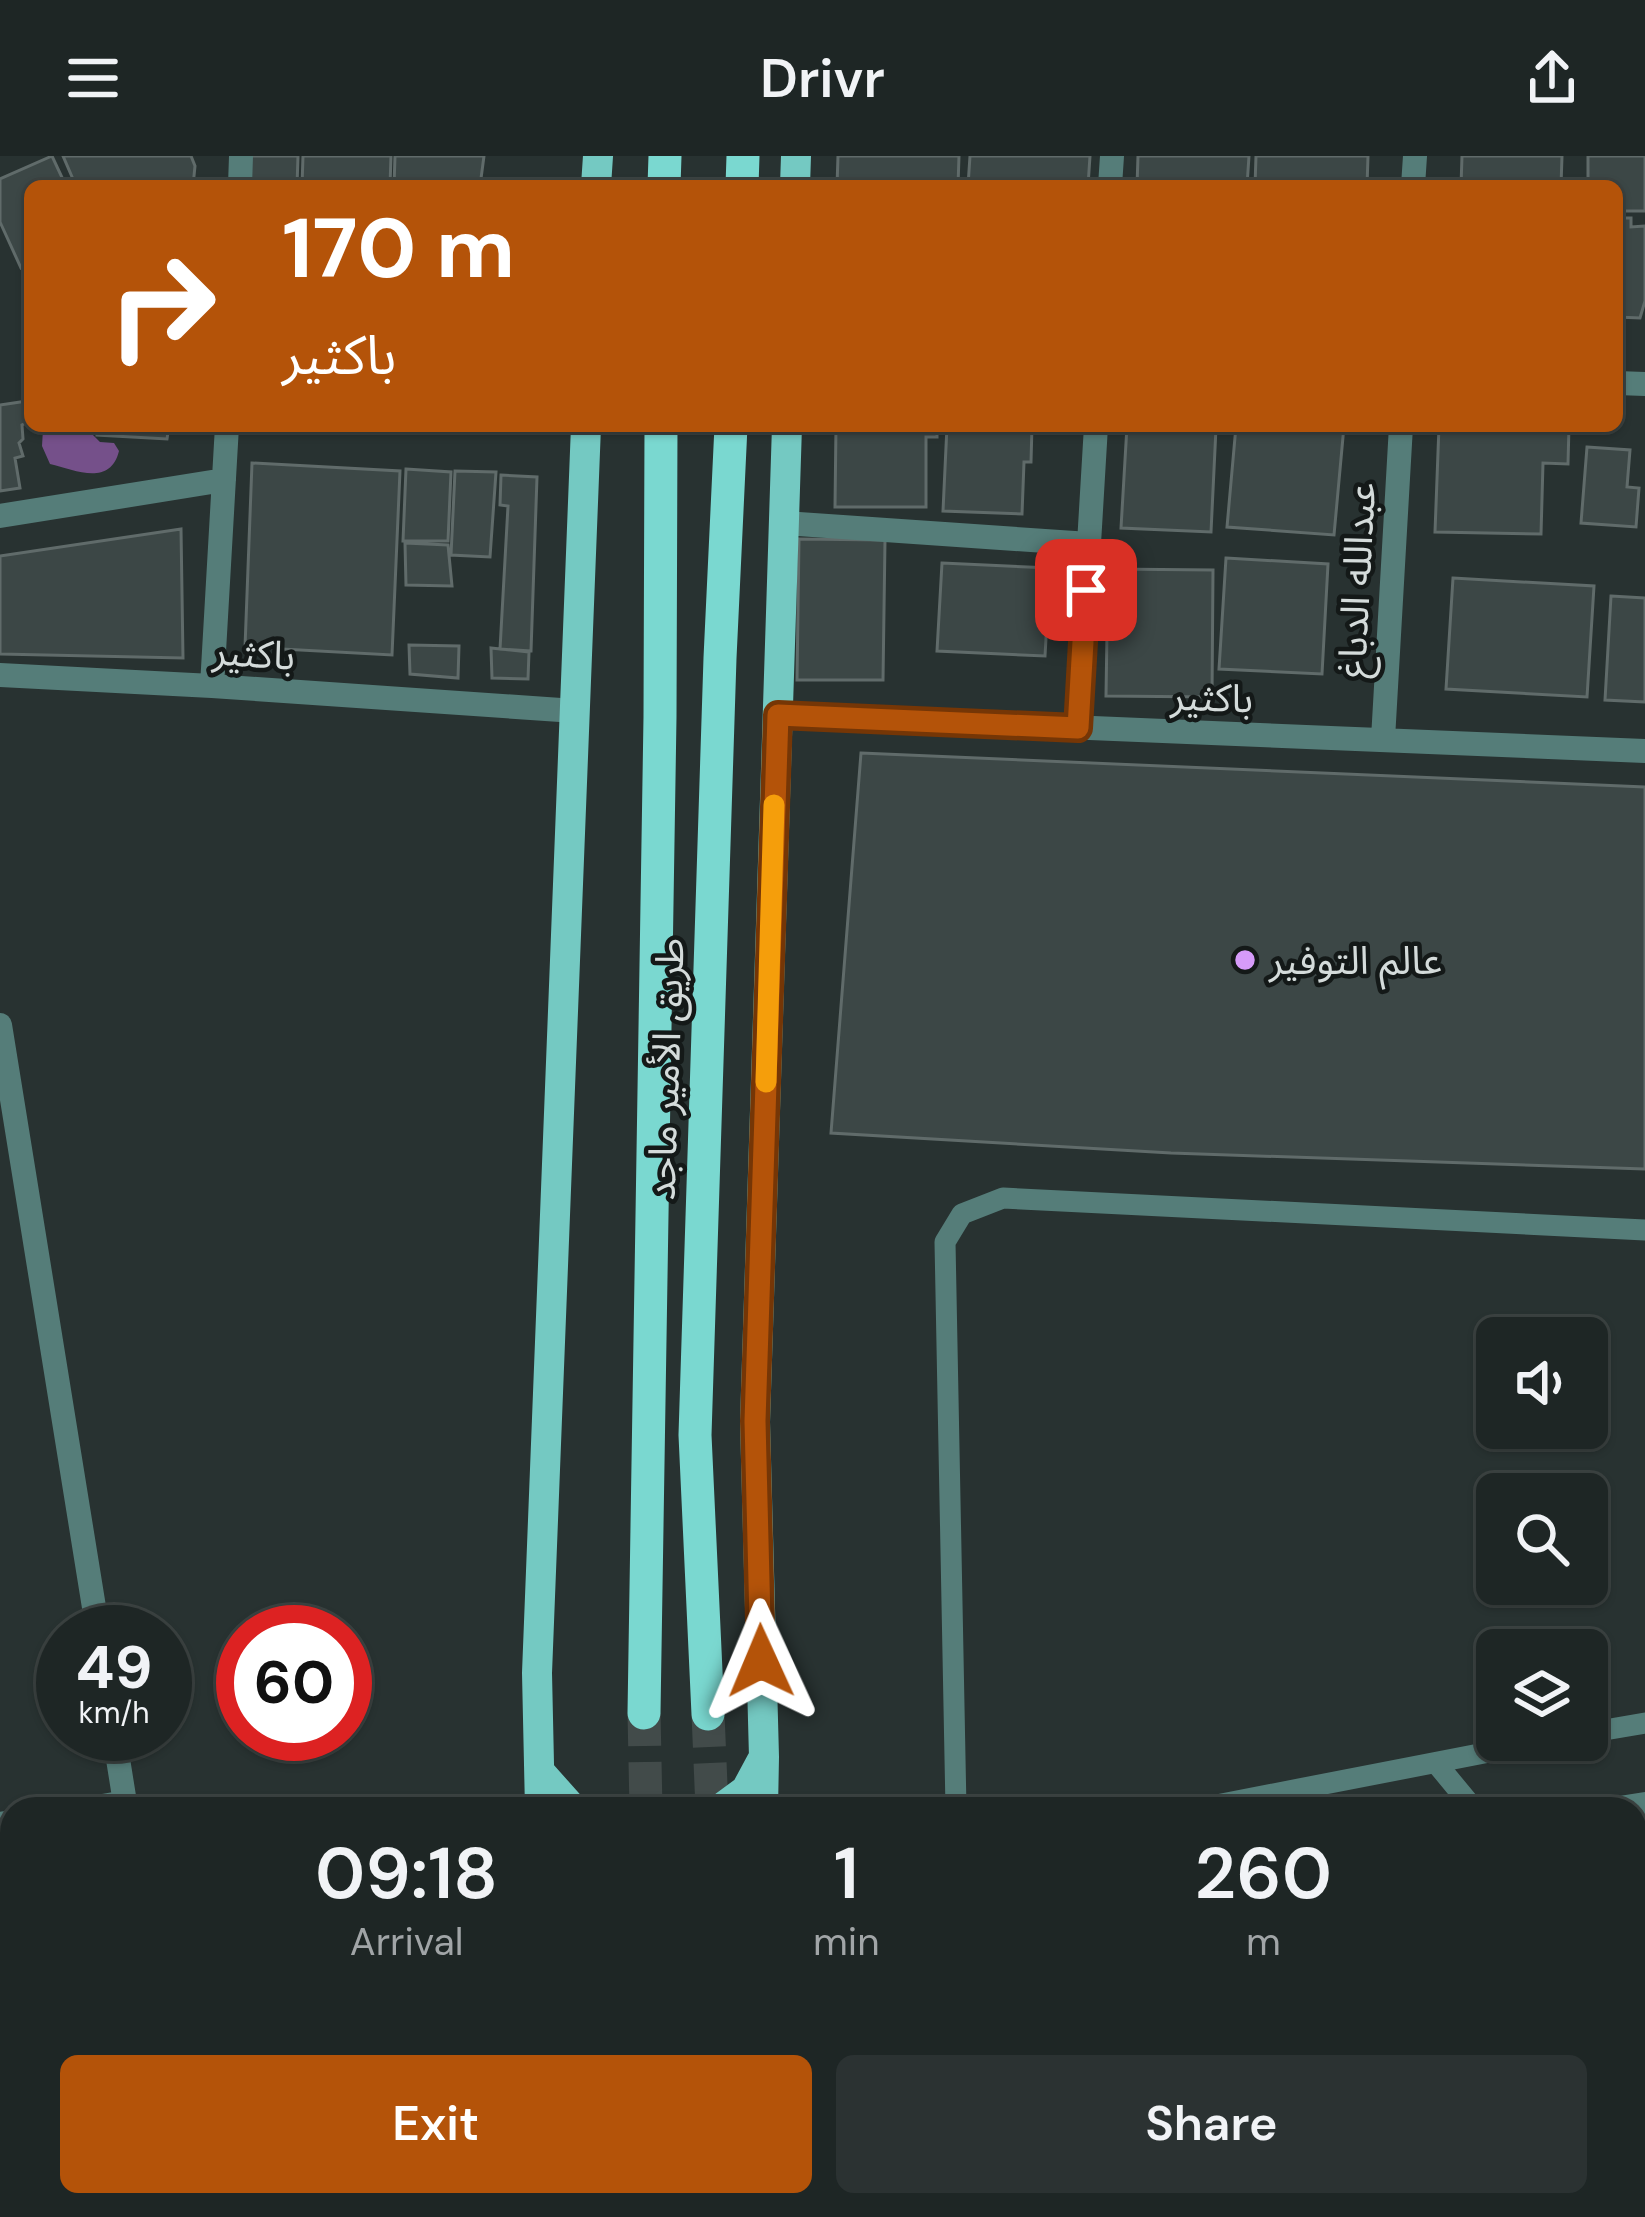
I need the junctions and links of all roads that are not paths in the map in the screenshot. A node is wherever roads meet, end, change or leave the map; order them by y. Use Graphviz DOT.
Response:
graph roads {
  1 [pos="227,432"];
  2 [pos="586,432"];
  3 [pos="661,432"];
  4 [pos="731,432"];
  5 [pos="787,432"];
  6 [pos="1096,432"];
  7 [pos="1401,432"];
  8 [pos="224,480"];
  9 [pos="0,516"];
  10 [pos="784,523"];
  11 [pos="1088,544"];
  12 [pos="0,675"];
  13 [pos="212,686"];
  14 [pos="575,711"];
  15 [pos="778,715"];
  16 [pos="1078,728"];
  17 [pos="1383,739"];
  18 [pos="1645,751"];
  19 [pos="0,1025"];
  20 [pos="1645,1230"];
  21 [pos="94,1605"];
  22 [pos="644,1713"];
  23 [pos="708,1714"];
  24 [pos="1645,1723"];
  25 [pos="1608,1729"];
  26 [pos="1476,1755"];
  27 [pos="764,1757"];
  28 [pos="118,1761"];
  29 [pos="1436,1763"];
  30 [pos="540,1772"];
  31 [pos="124,1797"];
  32 [pos="540,1797"];
  33 [pos="549,1797"];
  34 [pos="562,1797"];
  35 [pos="736,1797"];
  36 [pos="763,1797"];
  37 [pos="956,1797"];
  38 [pos="1259,1797"];
  39 [pos="1464,1797"];
  1 -- 8 [label="street"];
  2 -- 14 [label="main road"];
  3 -- 22 [label="highway, طريق الأمير ماجد"];
  4 -- 23 [label="highway, طريق الأمير ماجد"];
  5 -- 10 [label="main road"];
  6 -- 11 [label="street"];
  7 -- 17 [label="street, عبدالله الدباغ"];
  8 -- 9 [label="street"];
  8 -- 13 [label="street"];
  10 -- 11 [label="street"];
  10 -- 15 [label="main road"];
  11 -- 16 [label="street"];
  12 -- 13 [label="street, باكثير"];
  13 -- 14 [label="street, باكثير"];
  14 -- 30 [label="main road"];
  15 -- 16 [label="street, باكثير"];
  15 -- 27 [label="main road"];
  16 -- 17 [label="street, باكثير"];
  17 -- 18 [label="street, باكثير"];
  19 -- 21 [label="street"];
  20 -- 37 [label="lane"];
  24 -- 25 [label="lane"];
  26 -- 29 [label="lane"];
  27 -- 35 [label="main road"];
  27 -- 36 [label="main road"];
  28 -- 31 [label="street"];
  29 -- 38 [label="lane"];
  29 -- 39 [label="lane"];
  30 -- 32 [label="main road"];
  30 -- 33 [label="main road"];
  30 -- 34 [label="main road"];
}
